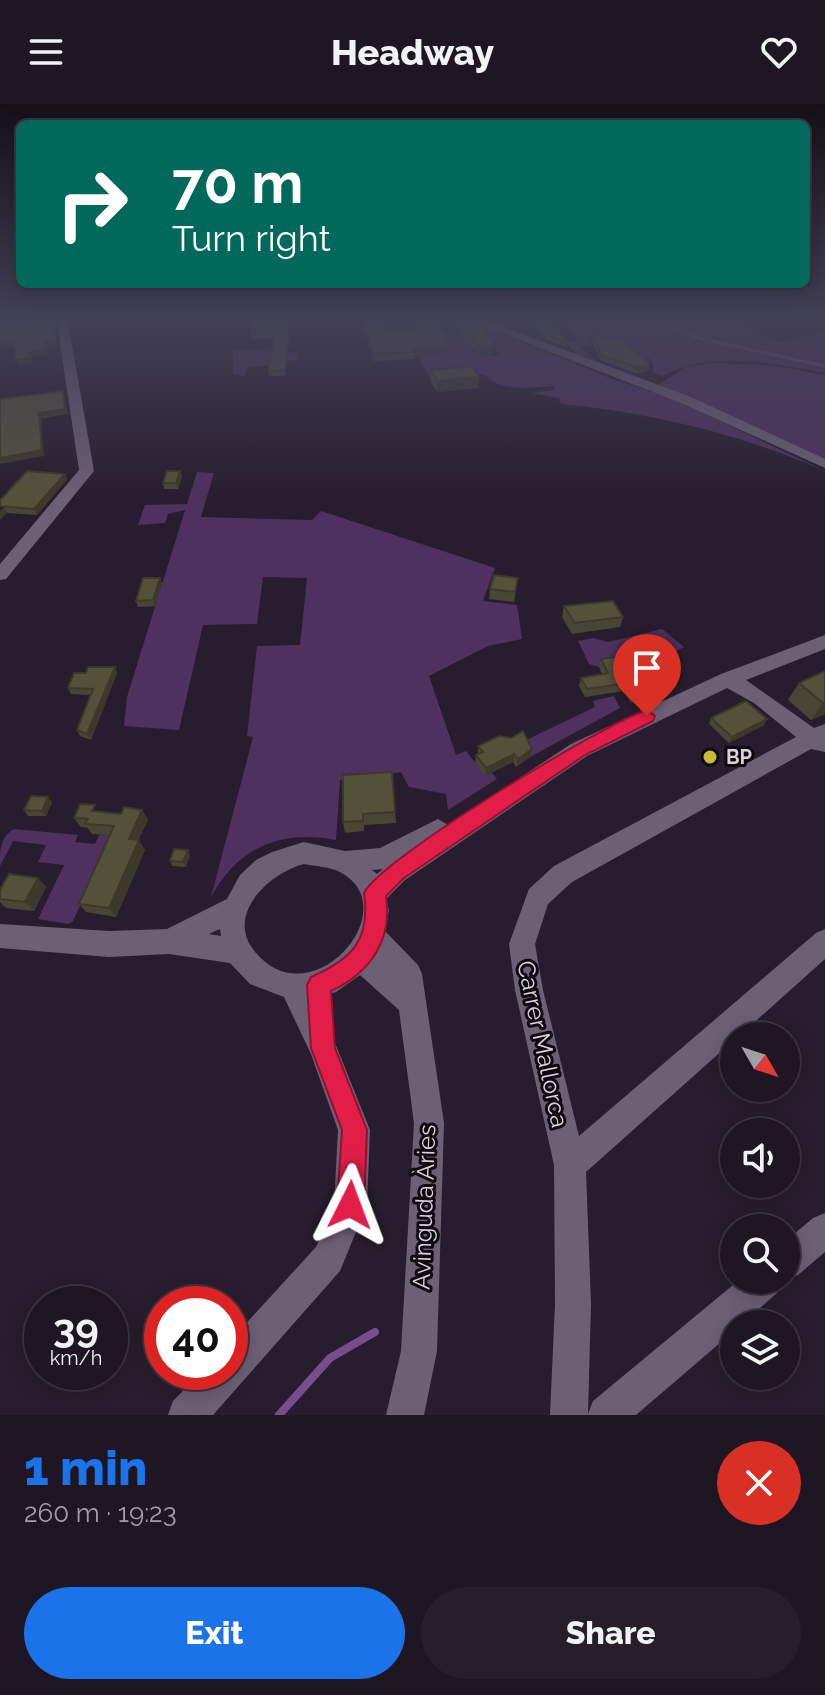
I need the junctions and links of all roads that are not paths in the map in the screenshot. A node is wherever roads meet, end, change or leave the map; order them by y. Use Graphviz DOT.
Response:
graph roads {
  1 [pos="71,377"];
  2 [pos="625,377"];
  3 [pos="825,464"];
  4 [pos="0,575"];
  5 [pos="825,642"];
  6 [pos="728,679"];
  7 [pos="821,739"];
  8 [pos="544,771"];
  9 [pos="347,861"];
  10 [pos="375,893"];
  11 [pos="235,908"];
  12 [pos="0,936"];
  13 [pos="169,941"];
  14 [pos="825,942"];
  15 [pos="367,948"];
  16 [pos="237,951"];
  17 [pos="306,986"];
  18 [pos="570,1165"];
  19 [pos="825,1230"];
  20 [pos="800,1251"];
  21 [pos="750,1294"];
  22 [pos="248,1348"];
  23 [pos="210,1390"];
  24 [pos="187,1415"];
  25 [pos="405,1415"];
  26 [pos="569,1415"];
  27 [pos="607,1415"];
  1 -- 4 [label="street"];
  2 -- 3 [label="street"];
  5 -- 6 [label="street"];
  6 -- 7 [label="street"];
  6 -- 8 [label="street"];
  7 -- 18 [label="street, Carrer Mallorca"];
  8 -- 9 [label="street"];
  8 -- 10 [label="street"];
  9 -- 10 [label="street"];
  9 -- 11 [label="street"];
  10 -- 15 [label="street"];
  11 -- 13 [label="street"];
  11 -- 16 [label="street"];
  12 -- 13 [label="street"];
  13 -- 16 [label="street"];
  14 -- 18 [label="street"];
  15 -- 17 [label="street"];
  15 -- 25 [label="street, Avinguda Àries"];
  16 -- 17 [label="street"];
  17 -- 22 [label="street"];
  18 -- 26 [label="street, Carrer Mallorca"];
  19 -- 20 [label="street"];
  21 -- 27 [label="street"];
  23 -- 24 [label="street"];
}
